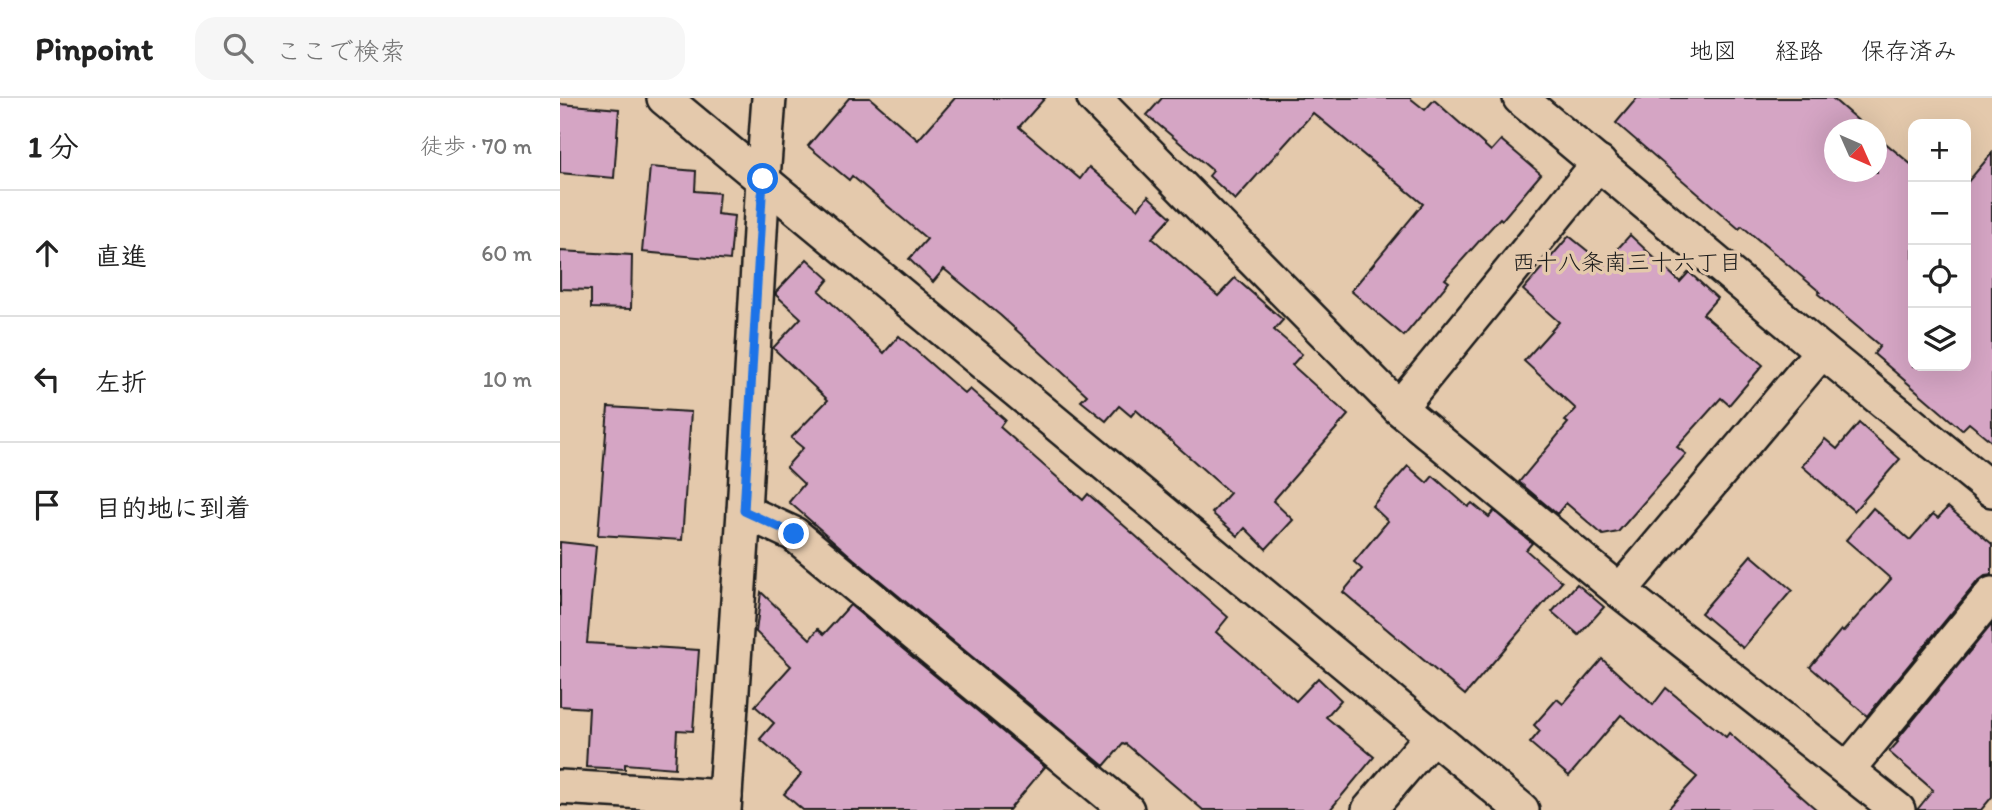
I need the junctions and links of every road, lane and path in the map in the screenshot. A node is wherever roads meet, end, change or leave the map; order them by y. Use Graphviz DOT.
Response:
graph roads {
  1 [pos="664,98"];
  2 [pos="769,98"];
  3 [pos="1094,98"];
  4 [pos="1520,98"];
  5 [pos="1599,163"];
  6 [pos="763,179"];
  7 [pos="1822,351"];
  8 [pos="1399,408"];
  9 [pos="1992,490"];
  10 [pos="744,511"];
  11 [pos="1620,591"];
  12 [pos="1992,594"];
  13 [pos="1432,736"];
  14 [pos="1848,769"];
  15 [pos="560,788"];
  16 [pos="724,804"];
  17 [pos="1127,810"];
  18 [pos="1369,810"];
  19 [pos="1522,810"];
  20 [pos="1898,810"];
  1 -- 6 [label="street"];
  2 -- 6 [label="street"];
  3 -- 8 [label="street"];
  4 -- 5 [label="street"];
  5 -- 7 [label="street"];
  5 -- 8 [label="street"];
  6 -- 10 [label="street"];
  6 -- 13 [label="street"];
  7 -- 9 [label="street"];
  7 -- 11 [label="street"];
  8 -- 11 [label="street"];
  10 -- 16 [label="street"];
  10 -- 17 [label="street"];
  11 -- 14 [label="street"];
  12 -- 14 [label="street"];
  13 -- 18 [label="street"];
  13 -- 19 [label="street"];
  14 -- 20 [label="street"];
  15 -- 16 [label="street"];
}
